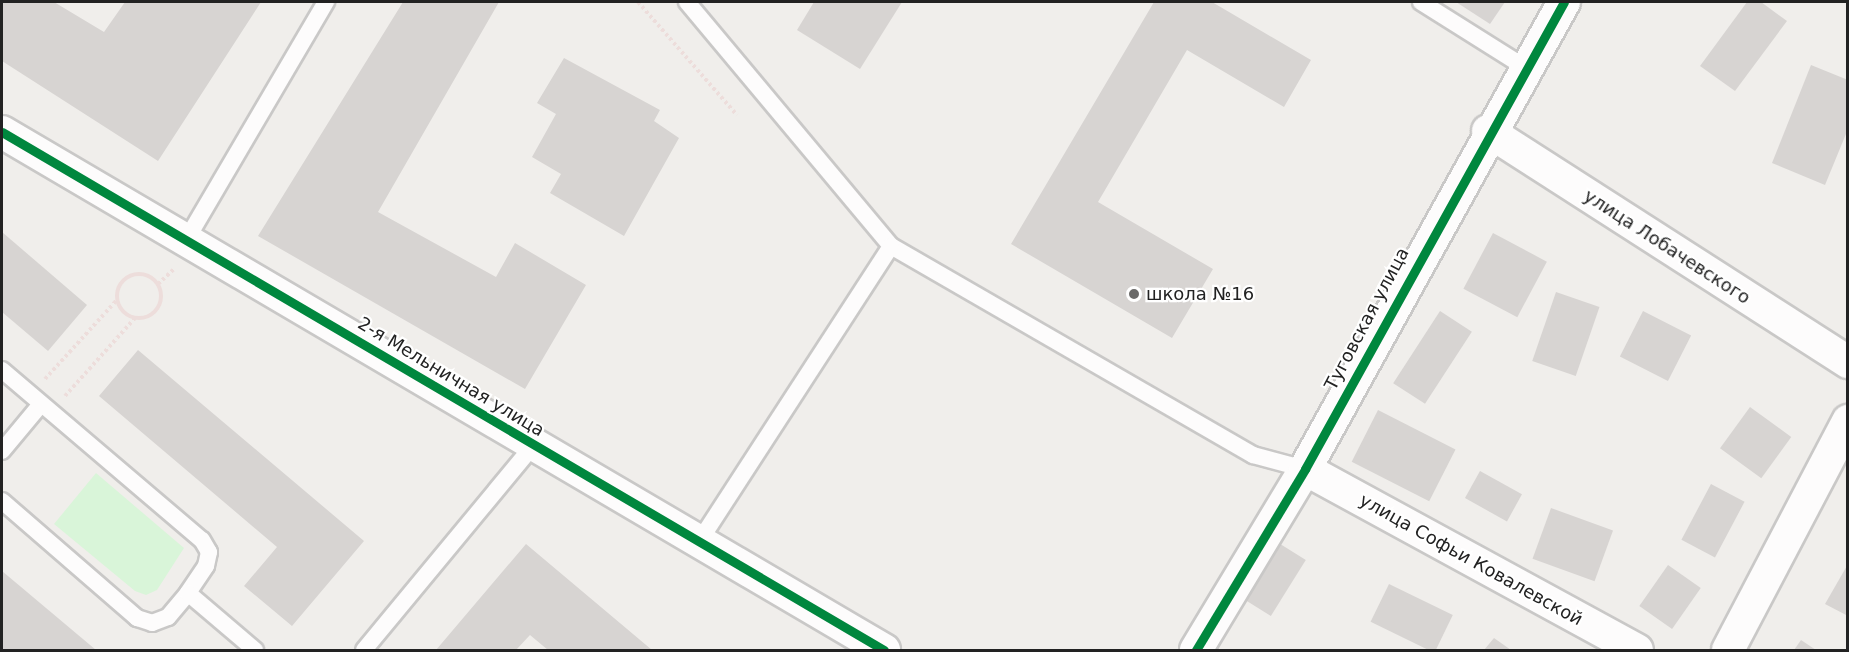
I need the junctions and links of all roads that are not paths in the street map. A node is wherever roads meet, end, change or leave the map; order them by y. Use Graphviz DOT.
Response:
graph roads {
  1 [pos="326,2"];
  2 [pos="687,2"];
  3 [pos="1421,2"];
  4 [pos="1564,2"];
  5 [pos="1526,68"];
  6 [pos="1488,131"];
  7 [pos="2,132"];
  8 [pos="188,237"];
  9 [pos="891,246"];
  10 [pos="1848,362"];
  11 [pos="2,370"];
  12 [pos="41,404"];
  13 [pos="1848,422"];
  14 [pos="533,446"];
  15 [pos="2,452"];
  16 [pos="1305,469"];
  17 [pos="2,501"];
  18 [pos="697,545"];
  19 [pos="188,593"];
  20 [pos="255,651"];
  21 [pos="364,651"];
  22 [pos="884,651"];
  23 [pos="1196,651"];
  24 [pos="1637,651"];
  25 [pos="1728,651"];
  1 -- 8 [label="lane"];
  2 -- 9 [label="lane"];
  3 -- 5 [label="lane"];
  4 -- 5 [label="street, Туговская улица"];
  5 -- 6 [label="street, Туговская улица"];
  6 -- 10 [label="street, улица Лобачевского"];
  6 -- 16 [label="street, Туговская улица"];
  7 -- 8 [label="street, 2-я Мельничная улица"];
  8 -- 14 [label="street, 2-я Мельничная улица"];
  9 -- 16 [label="lane"];
  9 -- 18 [label="lane"];
  11 -- 12 [label="lane"];
  12 -- 15 [label="lane"];
  12 -- 19 [label="lane"];
  13 -- 25 [label="street"];
  14 -- 18 [label="street, 2-я Мельничная улица"];
  14 -- 21 [label="lane"];
  16 -- 23 [label="street, Туговская улица"];
  16 -- 24 [label="street, улица Софьи Ковалевской"];
  17 -- 19 [label="lane"];
  18 -- 22 [label="street, 2-я Мельничная улица"];
  19 -- 20 [label="lane"];
}
